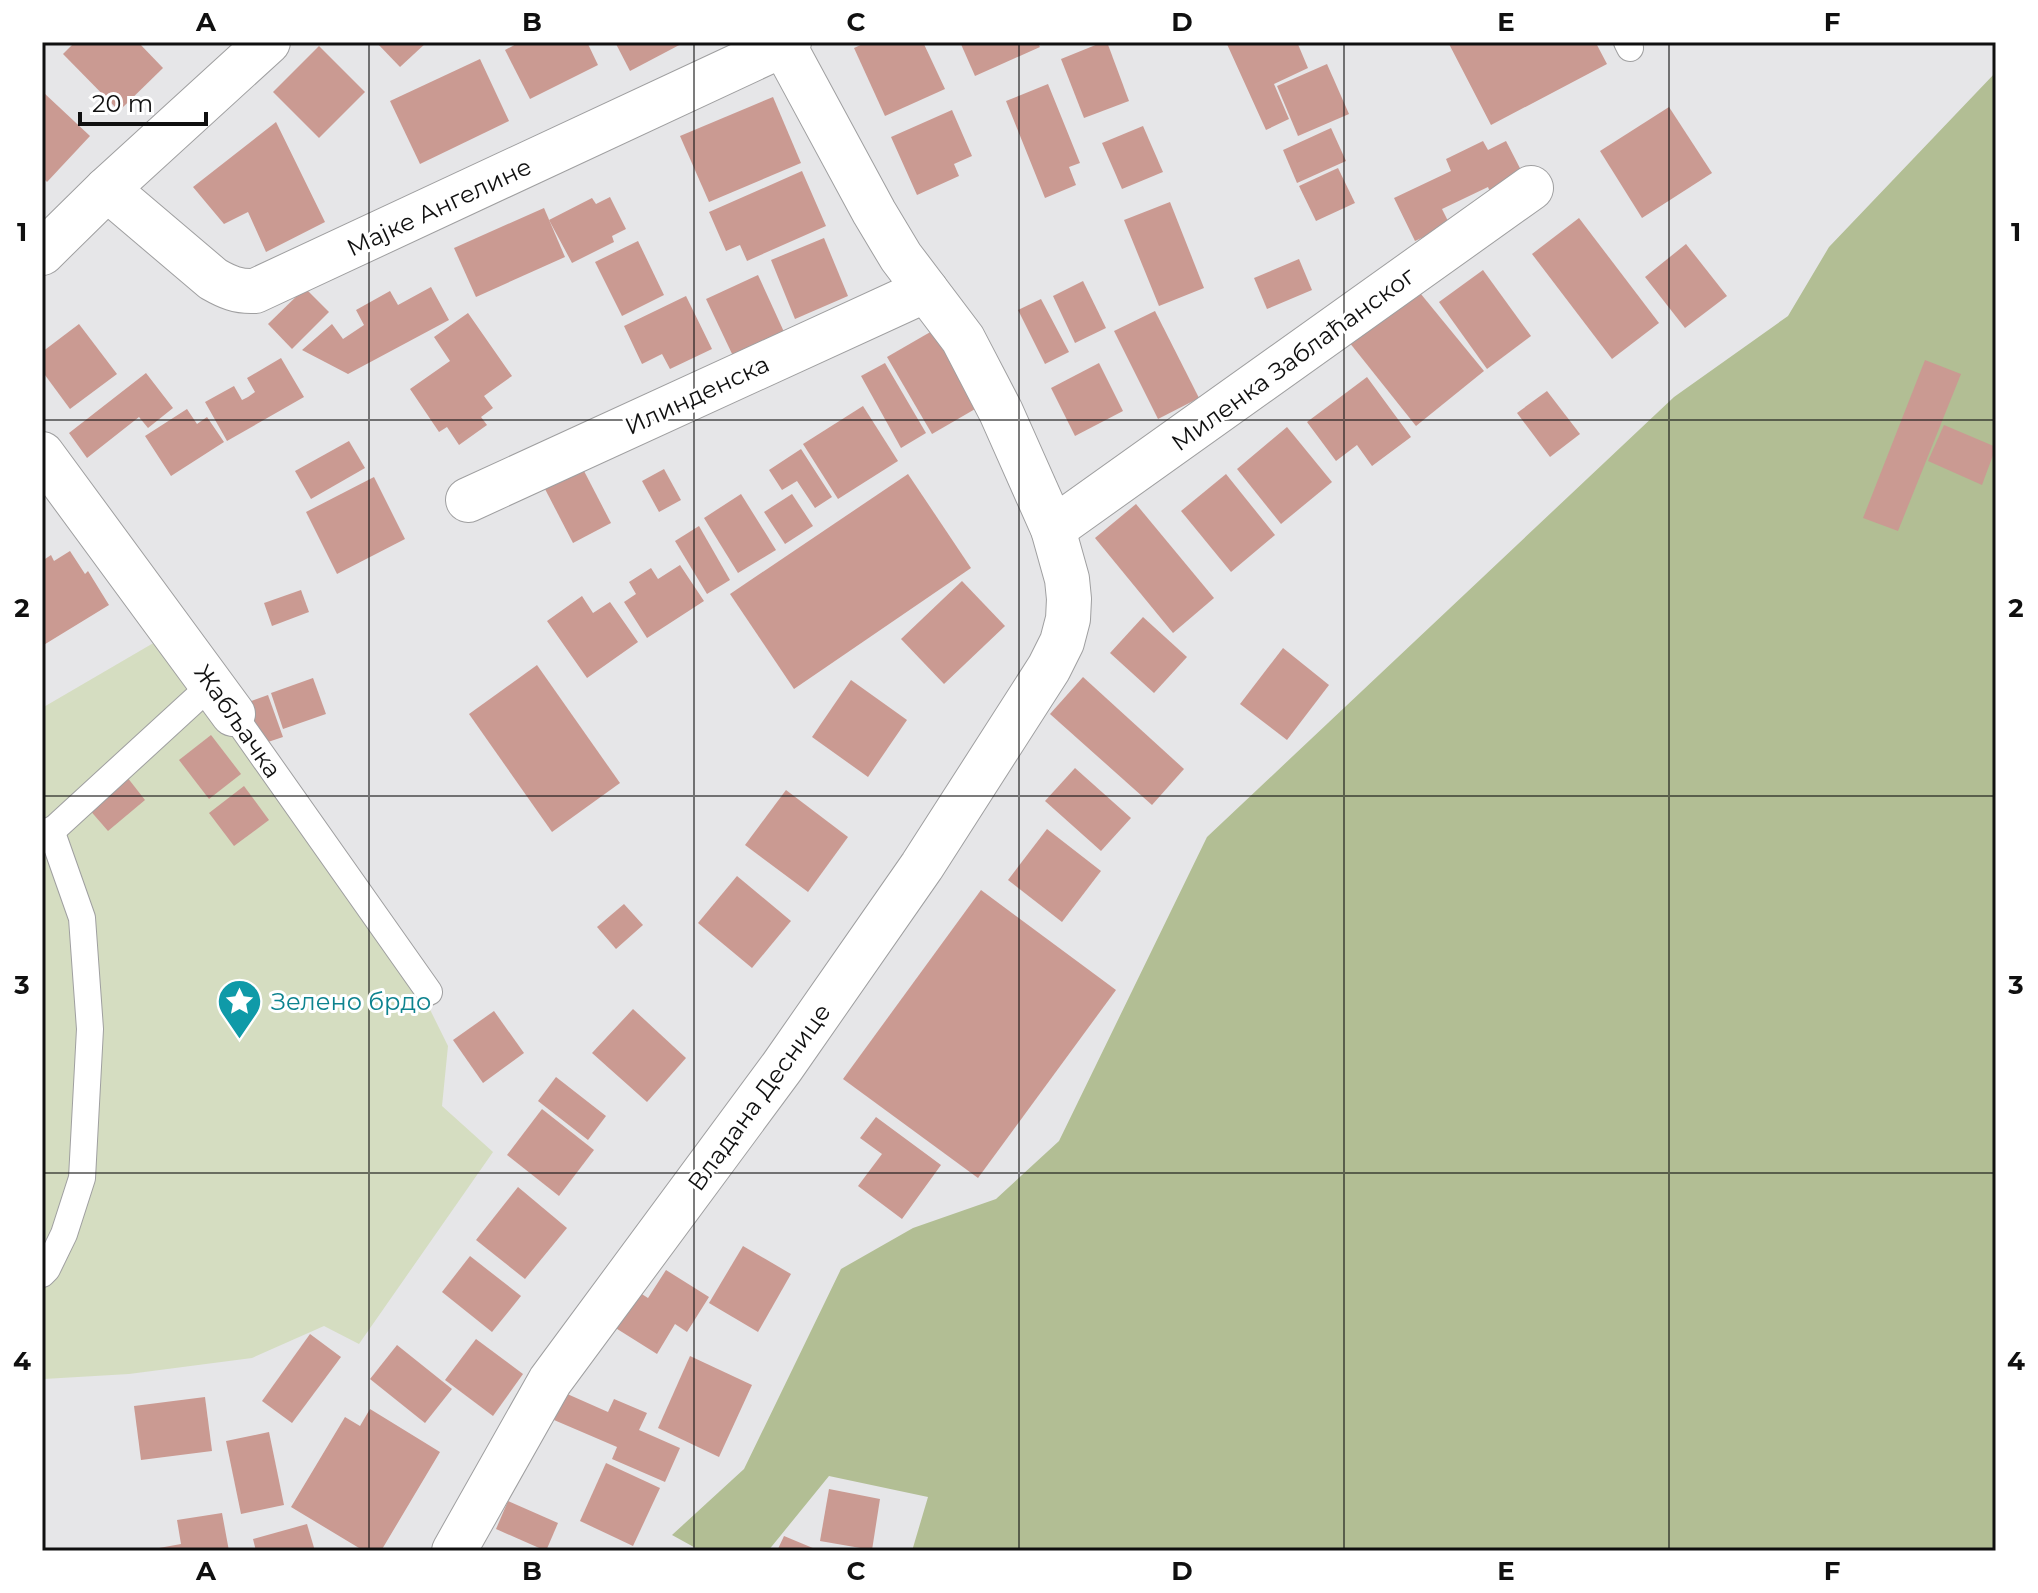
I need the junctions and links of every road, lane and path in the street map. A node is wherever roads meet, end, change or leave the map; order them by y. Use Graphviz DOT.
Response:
graph roads {
  1 [pos="268,42"];
  2 [pos="785,43"];
  3 [pos="1531,188"];
  4 [pos="107,189"];
  5 [pos="42,253"];
  6 [pos="926,290"];
  7 [pos="42,454"];
  8 [pos="468,500"];
  9 [pos="1053,529"];
  10 [pos="222,700"];
  11 [pos="46,835"];
  12 [pos="429,992"];
  13 [pos="42,1274"];
  14 [pos="454,1551"];
  1 -- 4 [label="street"];
  2 -- 4 [label="street, Мајке Ангелине"];
  2 -- 6 [label="street"];
  3 -- 9 [label="street, Миленка Заблаћанског"];
  4 -- 5 [label="street"];
  6 -- 8 [label="street, Илинденска"];
  6 -- 9 [label="street"];
  7 -- 10 [label="street, Жабљачка"];
  9 -- 14 [label="street, Владана Деснице"];
  10 -- 11 [label="lane"];
  10 -- 12 [label="lane, Жабљачка"];
  11 -- 13 [label="lane"];
}
